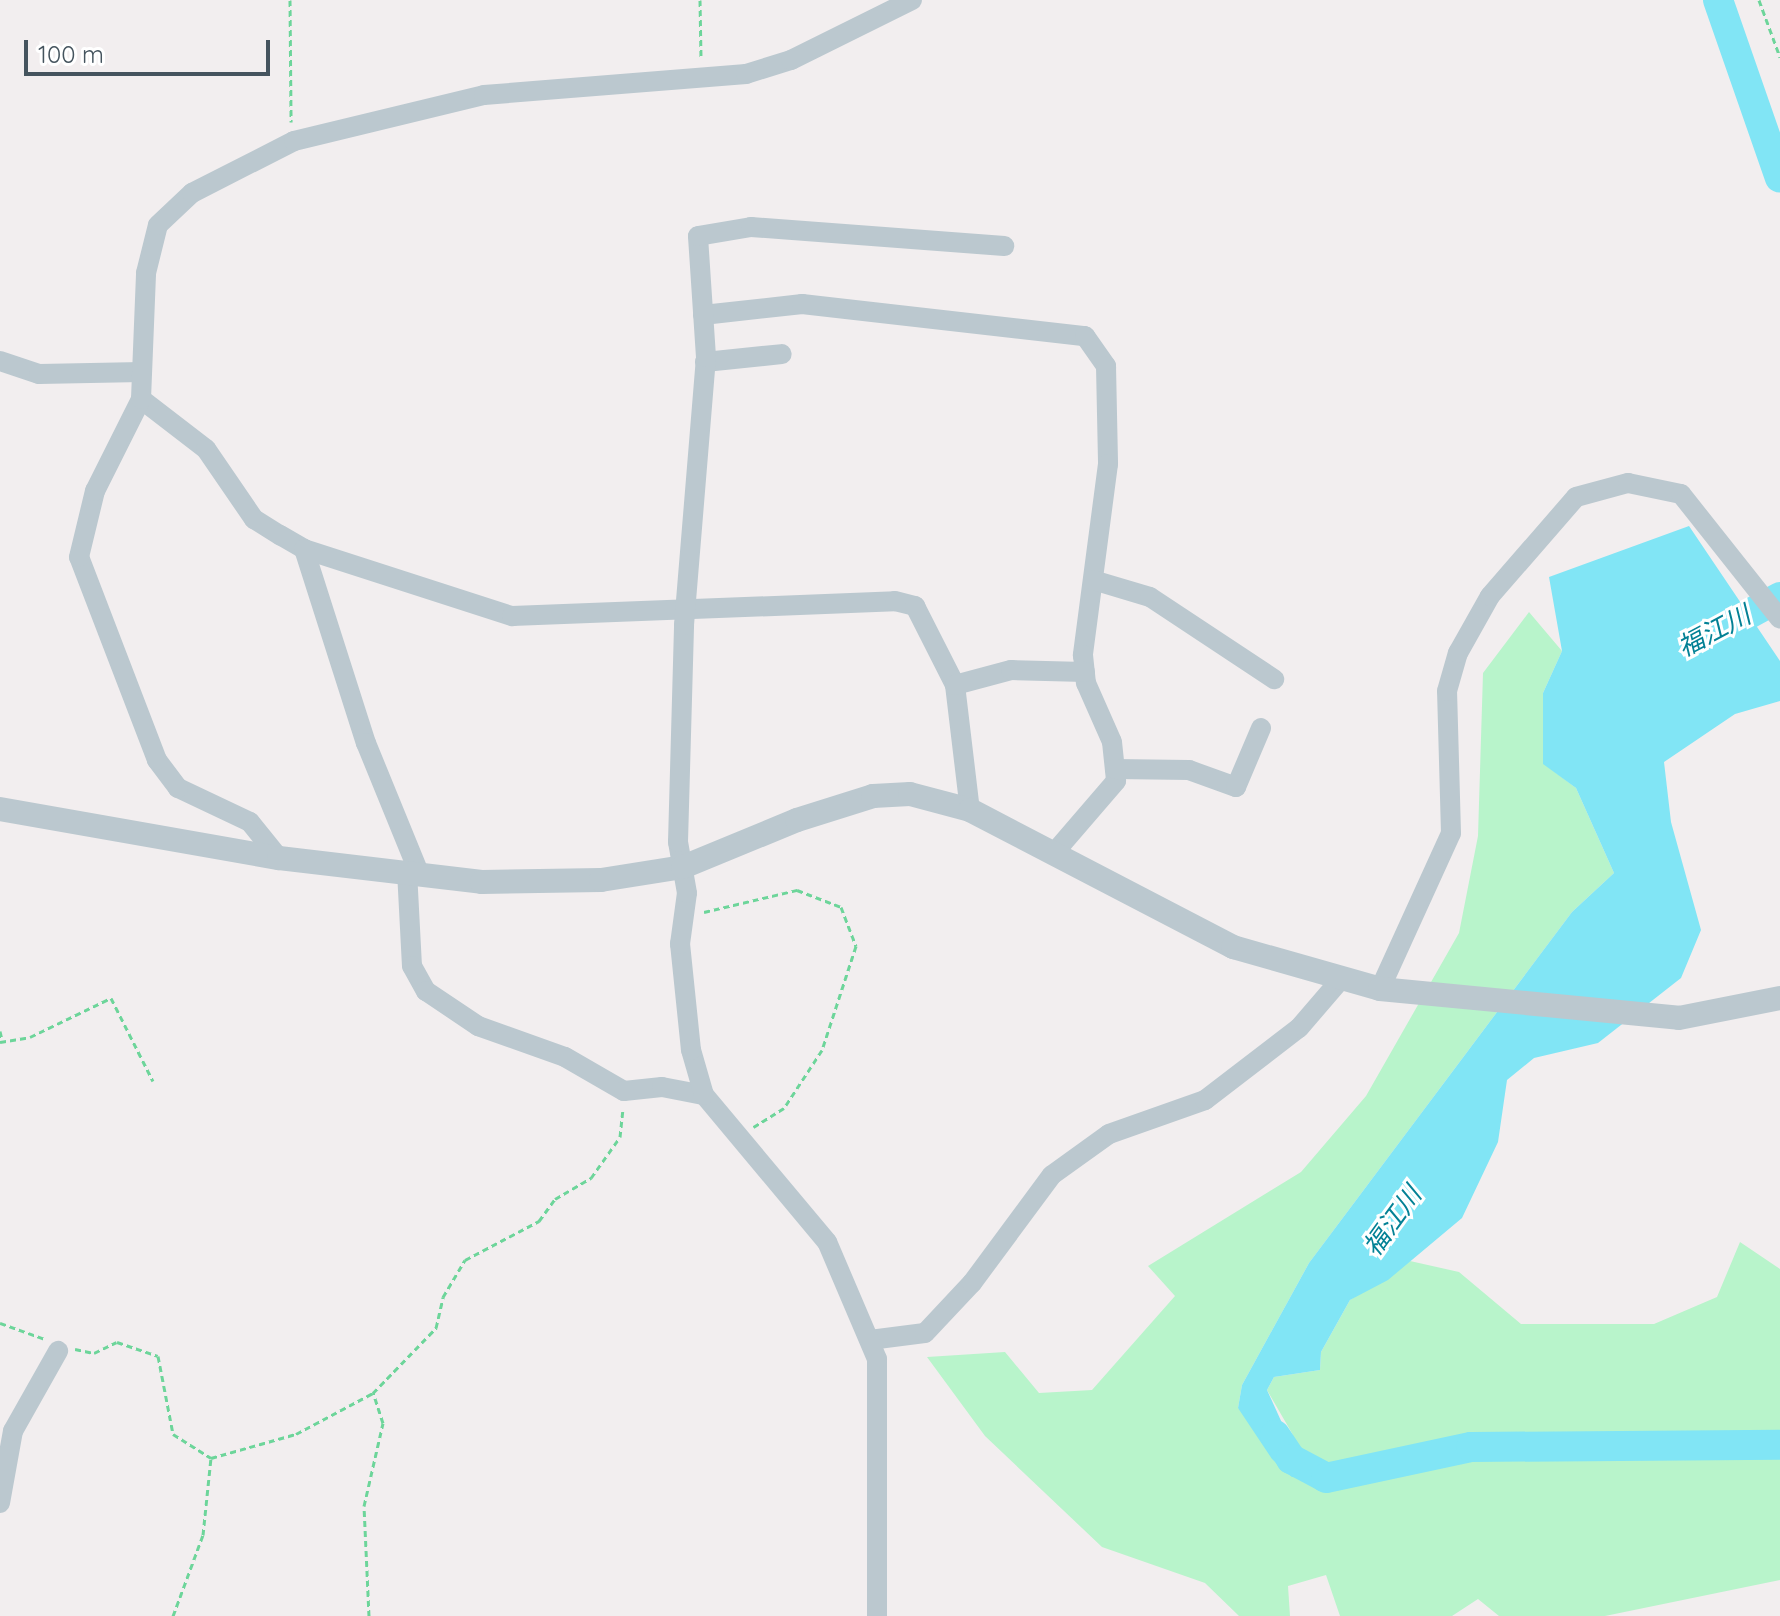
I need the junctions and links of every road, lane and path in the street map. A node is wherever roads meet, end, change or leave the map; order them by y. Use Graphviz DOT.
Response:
graph roads {
  1 [pos="290,0"];
  2 [pos="700,0"];
  3 [pos="912,0"];
  4 [pos="1759,0"];
  5 [pos="1780,57"];
  6 [pos="701,78"];
  7 [pos="294,141"];
  8 [pos="1004,246"];
  9 [pos="703,315"];
  10 [pos="782,354"];
  11 [pos="0,361"];
  12 [pos="705,362"];
  13 [pos="142,372"];
  14 [pos="141,399"];
  15 [pos="304,549"];
  16 [pos="1093,580"];
  17 [pos="686,612"];
  18 [pos="1780,619"];
  19 [pos="1085,672"];
  20 [pos="1274,679"];
  21 [pos="955,685"];
  22 [pos="1261,728"];
  23 [pos="1115,769"];
  24 [pos="0,809"];
  25 [pos="970,810"];
  26 [pos="1054,853"];
  27 [pos="279,858"];
  28 [pos="683,867"];
  29 [pos="413,872"];
  30 [pos="684,917"];
  31 [pos="1341,979"];
  32 [pos="1380,989"];
  33 [pos="1772,1001"];
  34 [pos="0,1031"];
  35 [pos="1,1041"];
  36 [pos="153,1081"];
  37 [pos="624,1091"];
  38 [pos="704,1095"];
  39 [pos="736,1137"];
  40 [pos="0,1323"];
  41 [pos="870,1340"];
  42 [pos="61,1348"];
  43 [pos="373,1393"];
  44 [pos="211,1458"];
  45 [pos="0,1503"];
  46 [pos="173,1616"];
  47 [pos="369,1616"];
  48 [pos="877,1616"];
  1 -- 7 [label="path"];
  2 -- 6 [label="path"];
  3 -- 6 [label="street"];
  4 -- 5 [label="path"];
  6 -- 7 [label="street"];
  7 -- 13 [label="street"];
  8 -- 9 [label="street"];
  9 -- 12 [label="street"];
  9 -- 16 [label="street"];
  10 -- 12 [label="street"];
  11 -- 13 [label="street"];
  12 -- 17 [label="street"];
  13 -- 14 [label="street"];
  14 -- 15 [label="street"];
  14 -- 27 [label="street"];
  15 -- 17 [label="street"];
  15 -- 29 [label="street"];
  16 -- 19 [label="street"];
  16 -- 20 [label="street"];
  17 -- 21 [label="street"];
  17 -- 28 [label="street"];
  18 -- 32 [label="street"];
  19 -- 21 [label="street"];
  19 -- 23 [label="street"];
  21 -- 25 [label="street"];
  22 -- 23 [label="street"];
  23 -- 26 [label="street"];
  24 -- 27 [label="street"];
  25 -- 26 [label="street"];
  25 -- 28 [label="street"];
  26 -- 31 [label="street"];
  27 -- 29 [label="street"];
  28 -- 29 [label="street"];
  28 -- 30 [label="street"];
  29 -- 37 [label="street"];
  30 -- 38 [label="street"];
  30 -- 39 [label="path"];
  31 -- 32 [label="street"];
  31 -- 41 [label="street"];
  32 -- 33 [label="street"];
  34 -- 35 [label="path"];
  35 -- 36 [label="path"];
  37 -- 38 [label="street"];
  37 -- 43 [label="path"];
  38 -- 39 [label="street"];
  39 -- 41 [label="street"];
  40 -- 42 [label="path"];
  41 -- 48 [label="street"];
  42 -- 44 [label="path"];
  42 -- 45 [label="street"];
  43 -- 44 [label="path"];
  43 -- 47 [label="path"];
  44 -- 46 [label="path"];
}
